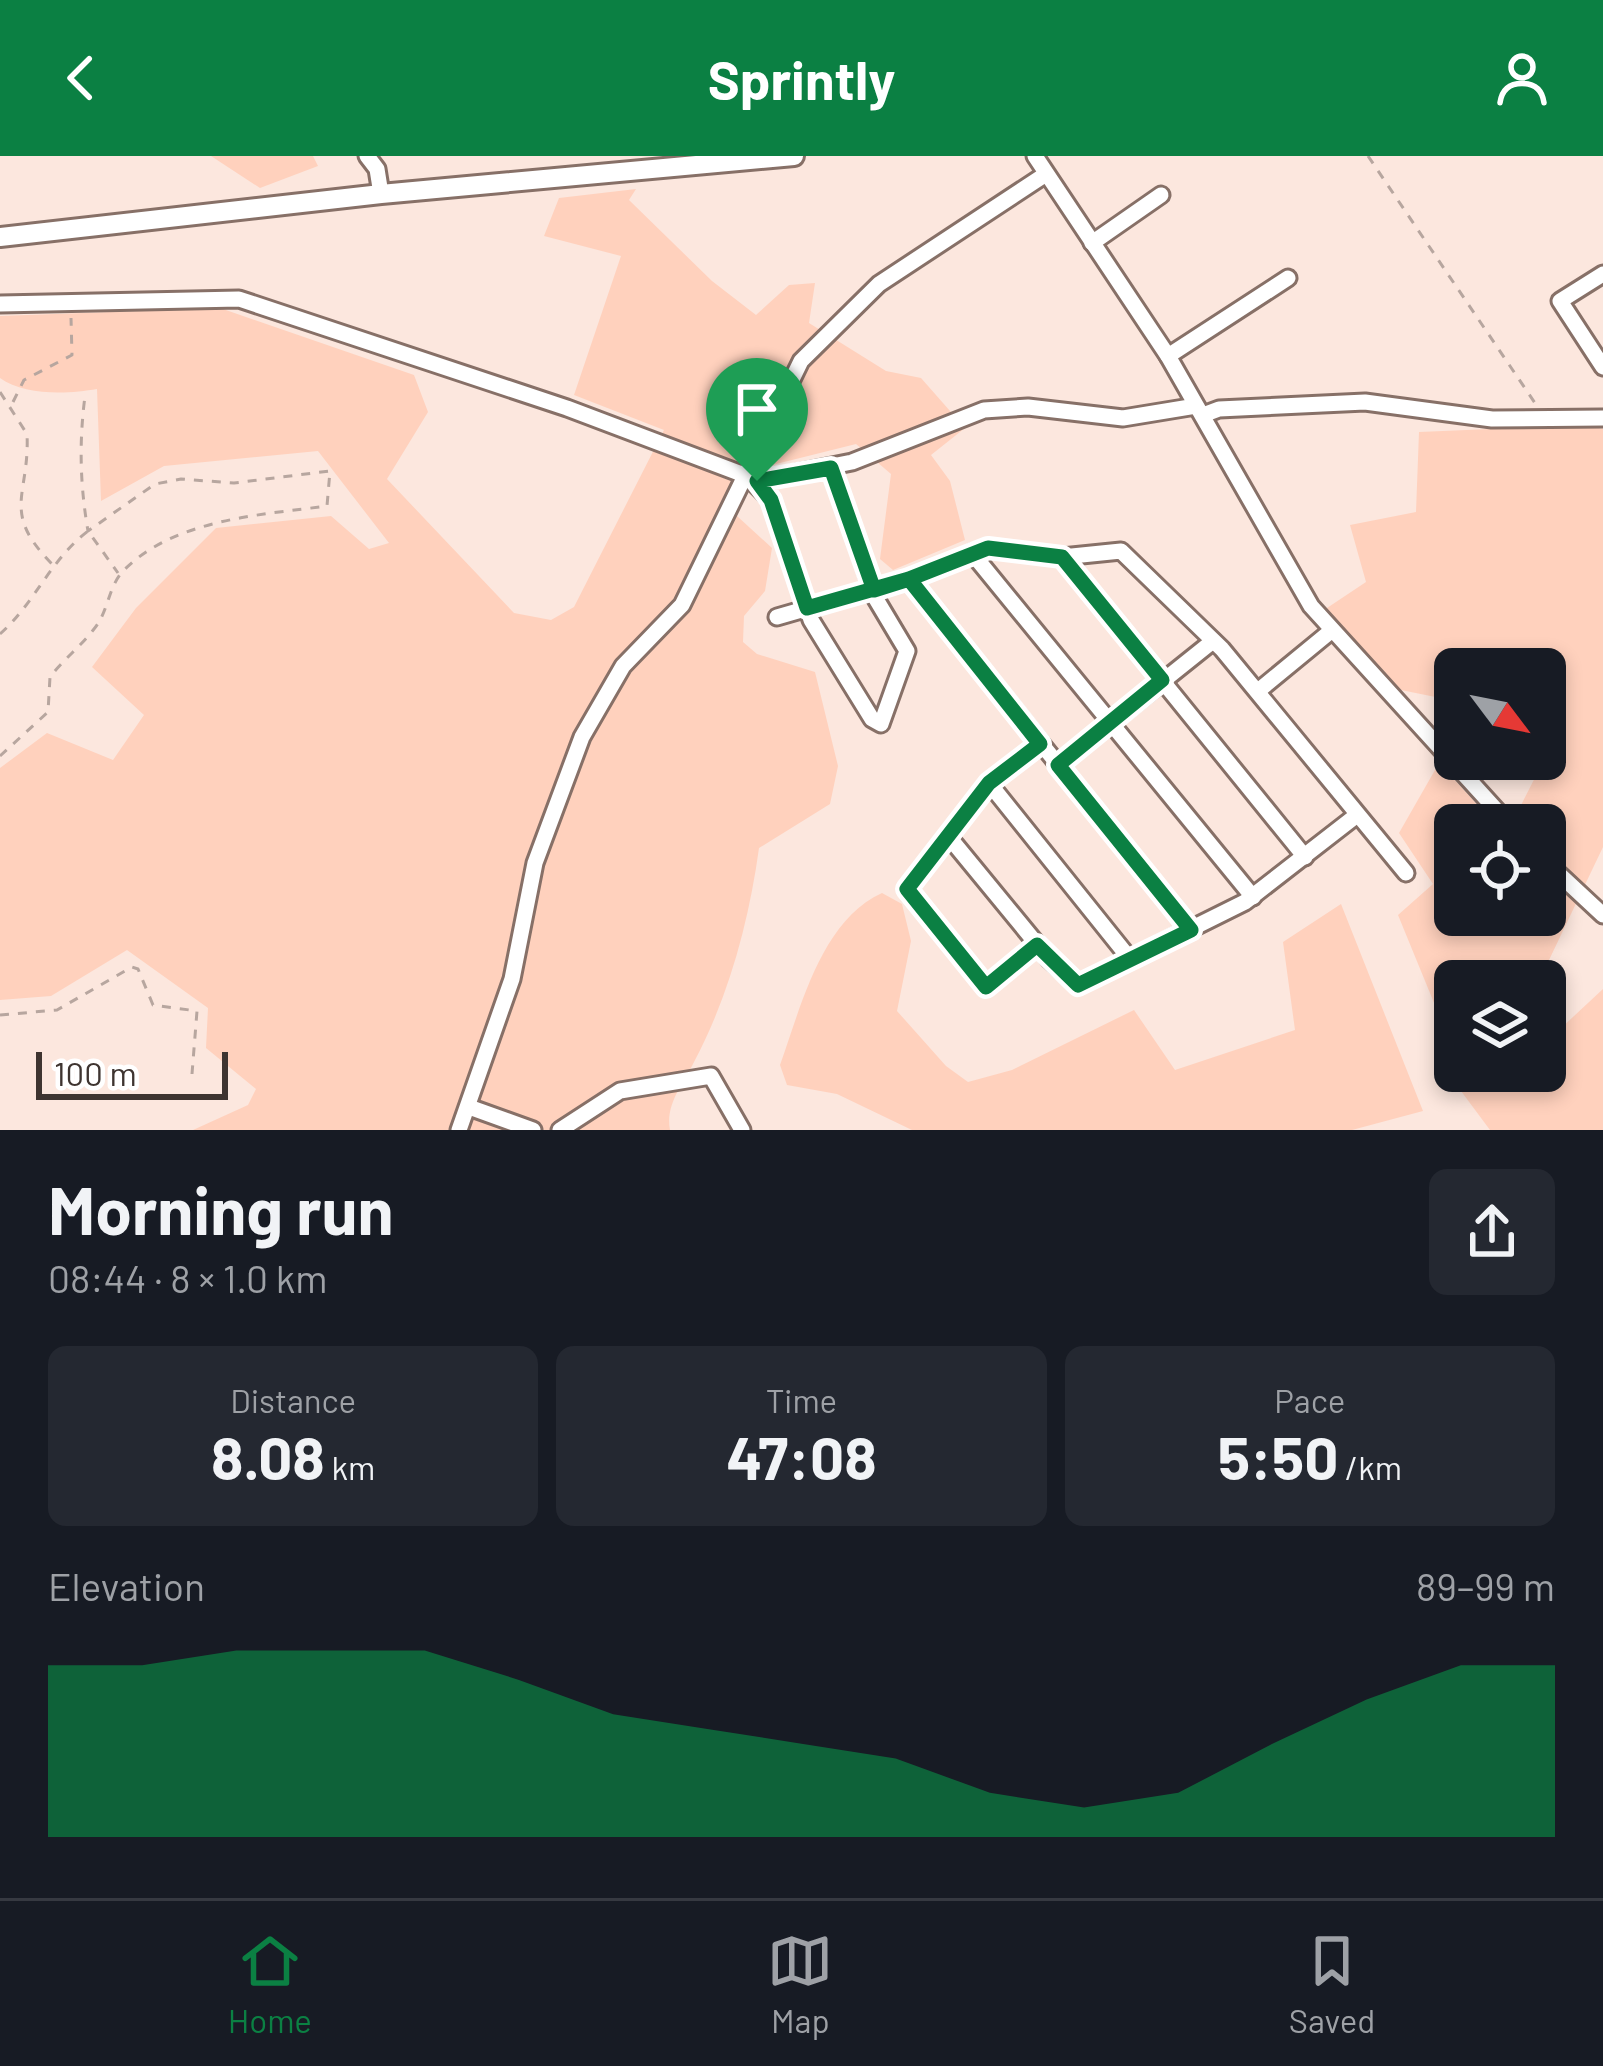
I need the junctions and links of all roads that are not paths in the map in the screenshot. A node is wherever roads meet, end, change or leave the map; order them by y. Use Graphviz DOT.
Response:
graph roads {
  1 [pos="367,156"];
  2 [pos="794,156"];
  3 [pos="1035,156"];
  4 [pos="1046,173"];
  5 [pos="381,194"];
  6 [pos="1162,195"];
  7 [pos="0,237"];
  8 [pos="1092,243"];
  9 [pos="1603,274"];
  10 [pos="1288,278"];
  11 [pos="0,304"];
  12 [pos="1168,356"];
  13 [pos="1603,367"];
  14 [pos="1200,411"];
  15 [pos="1603,418"];
  16 [pos="831,468"];
  17 [pos="752,478"];
  18 [pos="972,553"];
  19 [pos="1062,557"];
  20 [pos="909,579"];
  21 [pos="874,590"];
  22 [pos="807,608"];
  23 [pos="777,617"];
  24 [pos="1331,631"];
  25 [pos="1213,640"];
  26 [pos="1162,680"];
  27 [pos="1258,691"];
  28 [pos="1111,722"];
  29 [pos="1040,744"];
  30 [pos="1058,765"];
  31 [pos="989,783"];
  32 [pos="1491,804"];
  33 [pos="1357,815"];
  34 [pos="949,837"];
  35 [pos="1305,857"];
  36 [pos="1406,874"];
  37 [pos="1566,881"];
  38 [pos="1253,897"];
  39 [pos="1603,915"];
  40 [pos="1191,930"];
  41 [pos="1037,945"];
  42 [pos="1130,958"];
  43 [pos="469,1107"];
  44 [pos="459,1130"];
  45 [pos="533,1130"];
  46 [pos="560,1130"];
  47 [pos="742,1130"];
  1 -- 5 [label="street"];
  2 -- 5 [label="street"];
  3 -- 4 [label="street"];
  4 -- 8 [label="street"];
  4 -- 17 [label="street"];
  5 -- 7 [label="street"];
  6 -- 8 [label="street"];
  8 -- 12 [label="street"];
  9 -- 13 [label="street"];
  10 -- 12 [label="street"];
  11 -- 17 [label="street"];
  12 -- 14 [label="street"];
  14 -- 15 [label="street"];
  14 -- 16 [label="street"];
  14 -- 24 [label="street"];
  16 -- 17 [label="street"];
  16 -- 21 [label="street"];
  17 -- 22 [label="street"];
  17 -- 43 [label="street"];
  18 -- 19 [label="street"];
  18 -- 20 [label="street"];
  18 -- 28 [label="street"];
  19 -- 25 [label="street"];
  19 -- 26 [label="street"];
  20 -- 21 [label="street"];
  20 -- 29 [label="street"];
  21 -- 22 [label="street"];
  21 -- 22 [label="street"];
  22 -- 23 [label="street"];
  24 -- 27 [label="street"];
  24 -- 32 [label="street"];
  25 -- 26 [label="street"];
  25 -- 27 [label="street"];
  26 -- 28 [label="street"];
  26 -- 35 [label="street"];
  27 -- 33 [label="street"];
  28 -- 30 [label="street"];
  28 -- 38 [label="street"];
  29 -- 30 [label="street"];
  29 -- 31 [label="street"];
  30 -- 40 [label="street"];
  31 -- 34 [label="street"];
  31 -- 42 [label="street"];
  33 -- 35 [label="street"];
  33 -- 36 [label="street"];
  34 -- 41 [label="street"];
  34 -- 41 [label="street"];
  35 -- 38 [label="street"];
  37 -- 39 [label="street"];
  38 -- 40 [label="street"];
  40 -- 42 [label="street"];
  41 -- 42 [label="street"];
  43 -- 44 [label="street"];
  43 -- 45 [label="street"];
  46 -- 47 [label="street"];
}
